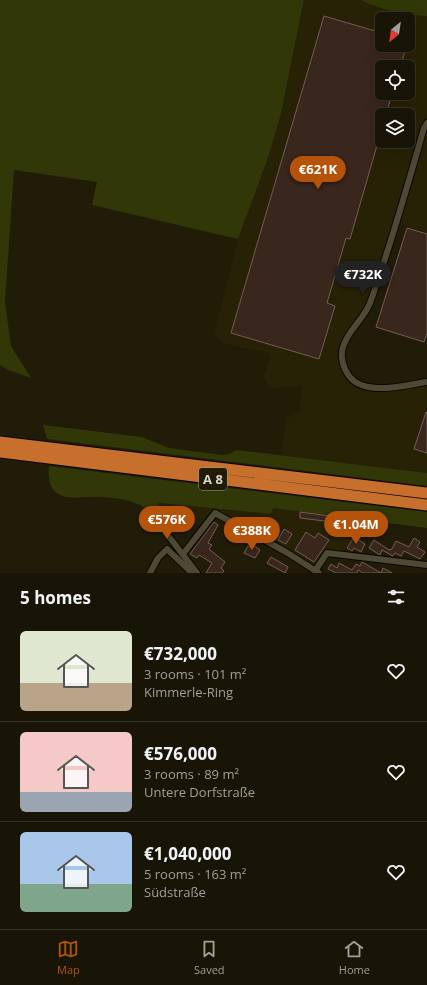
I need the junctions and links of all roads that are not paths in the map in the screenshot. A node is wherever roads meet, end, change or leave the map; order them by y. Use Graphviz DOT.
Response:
graph roads {
  1 [pos="427,123"];
  2 [pos="427,382"];
  3 [pos="0,442"];
  4 [pos="0,452"];
  5 [pos="427,493"];
  6 [pos="427,505"];
  7 [pos="170,538"];
  8 [pos="183,554"];
  9 [pos="427,565"];
  10 [pos="317,572"];
  11 [pos="150,573"];
  12 [pos="192,573"];
  13 [pos="198,573"];
  1 -- 2 [label="street"];
  3 -- 5 [label="highway, A 8"];
  4 -- 6 [label="highway, A 8"];
  7 -- 8 [label="street"];
  8 -- 10 [label="street"];
  8 -- 13 [label="street"];
  9 -- 10 [label="street"];
  11 -- 12 [label="street"];
}
